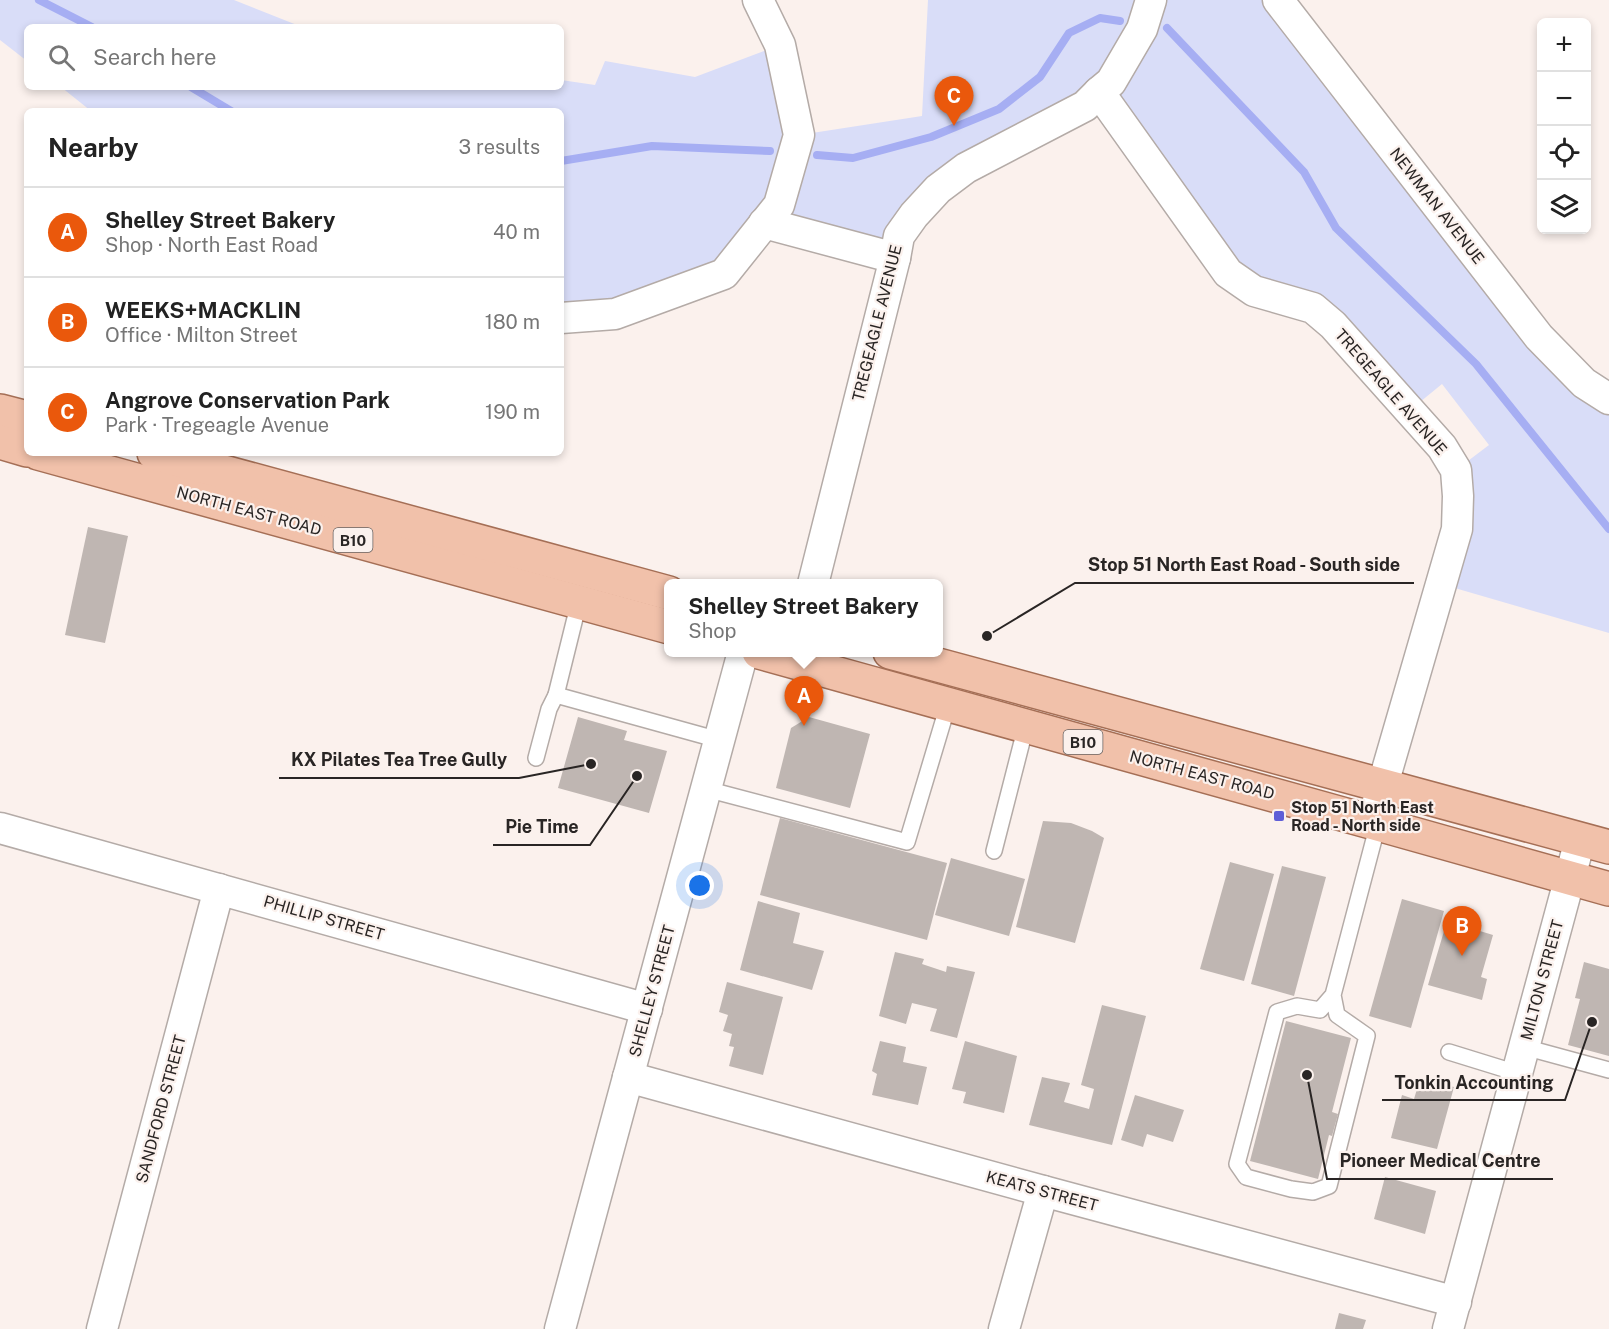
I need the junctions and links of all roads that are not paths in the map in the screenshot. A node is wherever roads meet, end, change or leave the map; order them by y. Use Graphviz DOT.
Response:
graph roads {
  1 [pos="758,0"];
  2 [pos="1151,0"];
  3 [pos="1278,0"];
  4 [pos="1099,92"];
  5 [pos="764,223"];
  6 [pos="895,258"];
  7 [pos="564,318"];
  8 [pos="1609,399"];
  9 [pos="0,411"];
  10 [pos="24,417"];
  11 [pos="0,442"];
  12 [pos="24,449"];
  13 [pos="49,456"];
  14 [pos="165,456"];
  15 [pos="814,579"];
  16 [pos="664,592"];
  17 [pos="579,602"];
  18 [pos="664,626"];
  19 [pos="742,657"];
  20 [pos="795,657"];
  21 [pos="908,657"];
  22 [pos="556,695"];
  23 [pos="948,705"];
  24 [pos="1026,726"];
  25 [pos="719,740"];
  26 [pos="536,758"];
  27 [pos="1382,785"];
  28 [pos="706,789"];
  29 [pos="1375,823"];
  30 [pos="0,828"];
  31 [pos="1594,843"];
  32 [pos="993,852"];
  33 [pos="1570,878"];
  34 [pos="219,889"];
  35 [pos="1609,889"];
  36 [pos="1333,995"];
  37 [pos="647,1009"];
  38 [pos="1449,1052"];
  39 [pos="1521,1060"];
  40 [pos="1609,1070"];
  41 [pos="628,1077"];
  42 [pos="1043,1191"];
  43 [pos="1452,1316"];
  44 [pos="102,1329"];
  45 [pos="560,1329"];
  46 [pos="1004,1329"];
  1 -- 5 [label="street"];
  2 -- 4 [label="street, TREGEAGLE AVENUE"];
  3 -- 8 [label="street, NEWMAN AVENUE"];
  4 -- 6 [label="street, TREGEAGLE AVENUE"];
  4 -- 27 [label="street, TREGEAGLE AVENUE"];
  5 -- 6 [label="street"];
  5 -- 7 [label="street"];
  6 -- 15 [label="street, TREGEAGLE AVENUE"];
  9 -- 10 [label="main road"];
  11 -- 12 [label="main road"];
  13 -- 17 [label="main road, NORTH EAST ROAD / B10"];
  14 -- 16 [label="main road, NORTH EAST ROAD / B10"];
  17 -- 18 [label="main road, NORTH EAST ROAD / B10"];
  17 -- 22 [label="lane"];
  19 -- 25 [label="street, SHELLEY STREET"];
  20 -- 23 [label="main road, NORTH EAST ROAD / B10"];
  21 -- 27 [label="main road, B10"];
  22 -- 25 [label="lane"];
  22 -- 26 [label="lane"];
  23 -- 24 [label="main road, NORTH EAST ROAD / B10"];
  23 -- 28 [label="lane"];
  24 -- 29 [label="main road, NORTH EAST ROAD / B10"];
  24 -- 32 [label="lane"];
  25 -- 28 [label="street, SHELLEY STREET"];
  27 -- 29 [label="street, TREGEAGLE AVENUE"];
  27 -- 31 [label="main road, B10"];
  28 -- 37 [label="street, SHELLEY STREET"];
  29 -- 33 [label="main road, NORTH EAST ROAD / B10"];
  29 -- 36 [label="lane"];
  30 -- 34 [label="street, PHILLIP STREET"];
  31 -- 33 [label="street, MILTON STREET"];
  33 -- 35 [label="main road, NORTH EAST ROAD / B10"];
  33 -- 39 [label="street, MILTON STREET"];
  34 -- 37 [label="street, PHILLIP STREET"];
  34 -- 44 [label="street, SANDFORD STREET"];
  36 -- 36 [label="lane"];
  37 -- 41 [label="street, SHELLEY STREET"];
  38 -- 39 [label="lane"];
  39 -- 40 [label="lane"];
  39 -- 43 [label="street, MILTON STREET"];
  41 -- 42 [label="street, KEATS STREET"];
  41 -- 45 [label="street, SHELLEY STREET"];
  42 -- 43 [label="street, KEATS STREET"];
  42 -- 46 [label="street"];
}
